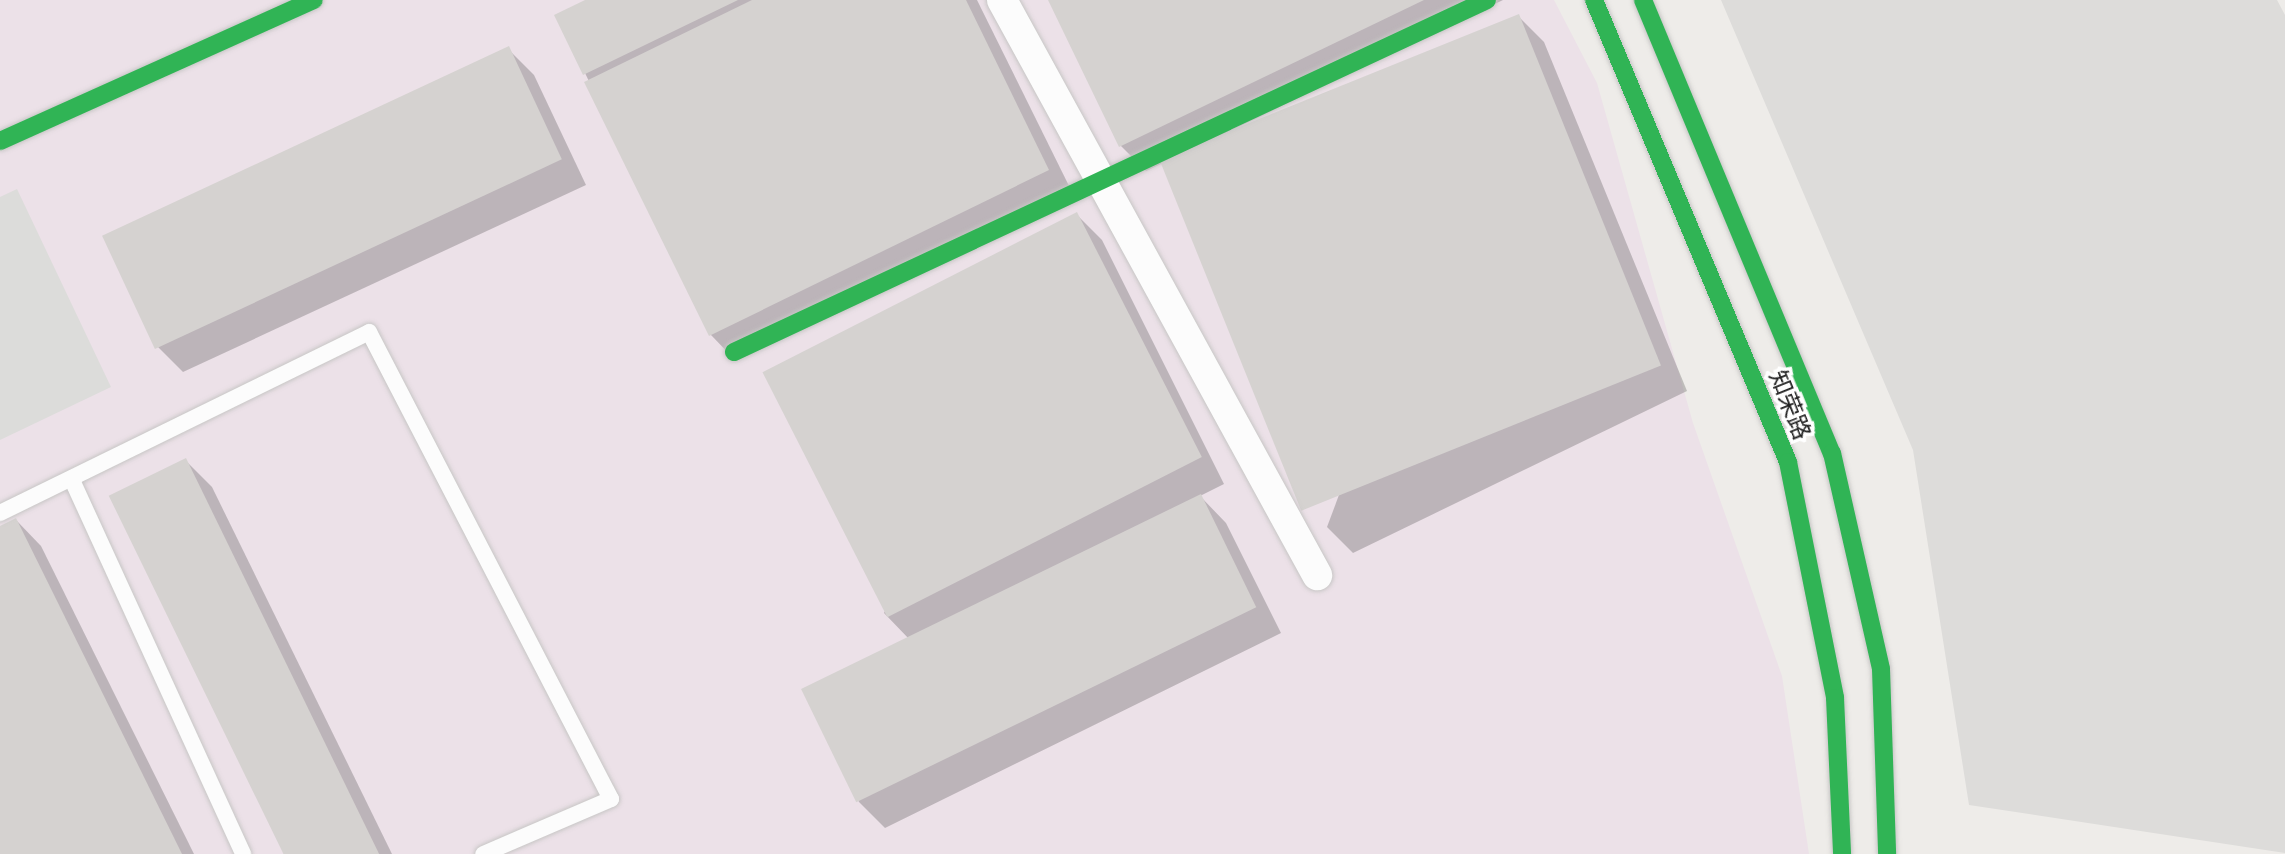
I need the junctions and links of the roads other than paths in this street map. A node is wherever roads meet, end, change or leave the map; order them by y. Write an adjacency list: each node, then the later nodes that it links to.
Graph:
1 (314, 0): 6 (street)
2 (1002, 0): 7 (street)
3 (1487, 0): 7 (street)
4 (1594, 0): 14 (street, 知荣路)
5 (1643, 0): 15 (street, 知荣路)
6 (0, 141)
7 (1104, 181): 8 (street); 11 (street)
8 (734, 352)
9 (72, 480): 10 (lane); 12 (lane); 13 (lane)
10 (0, 513)
11 (1317, 575)
12 (243, 854)
13 (483, 854)
14 (1842, 854)
15 (1887, 854)

